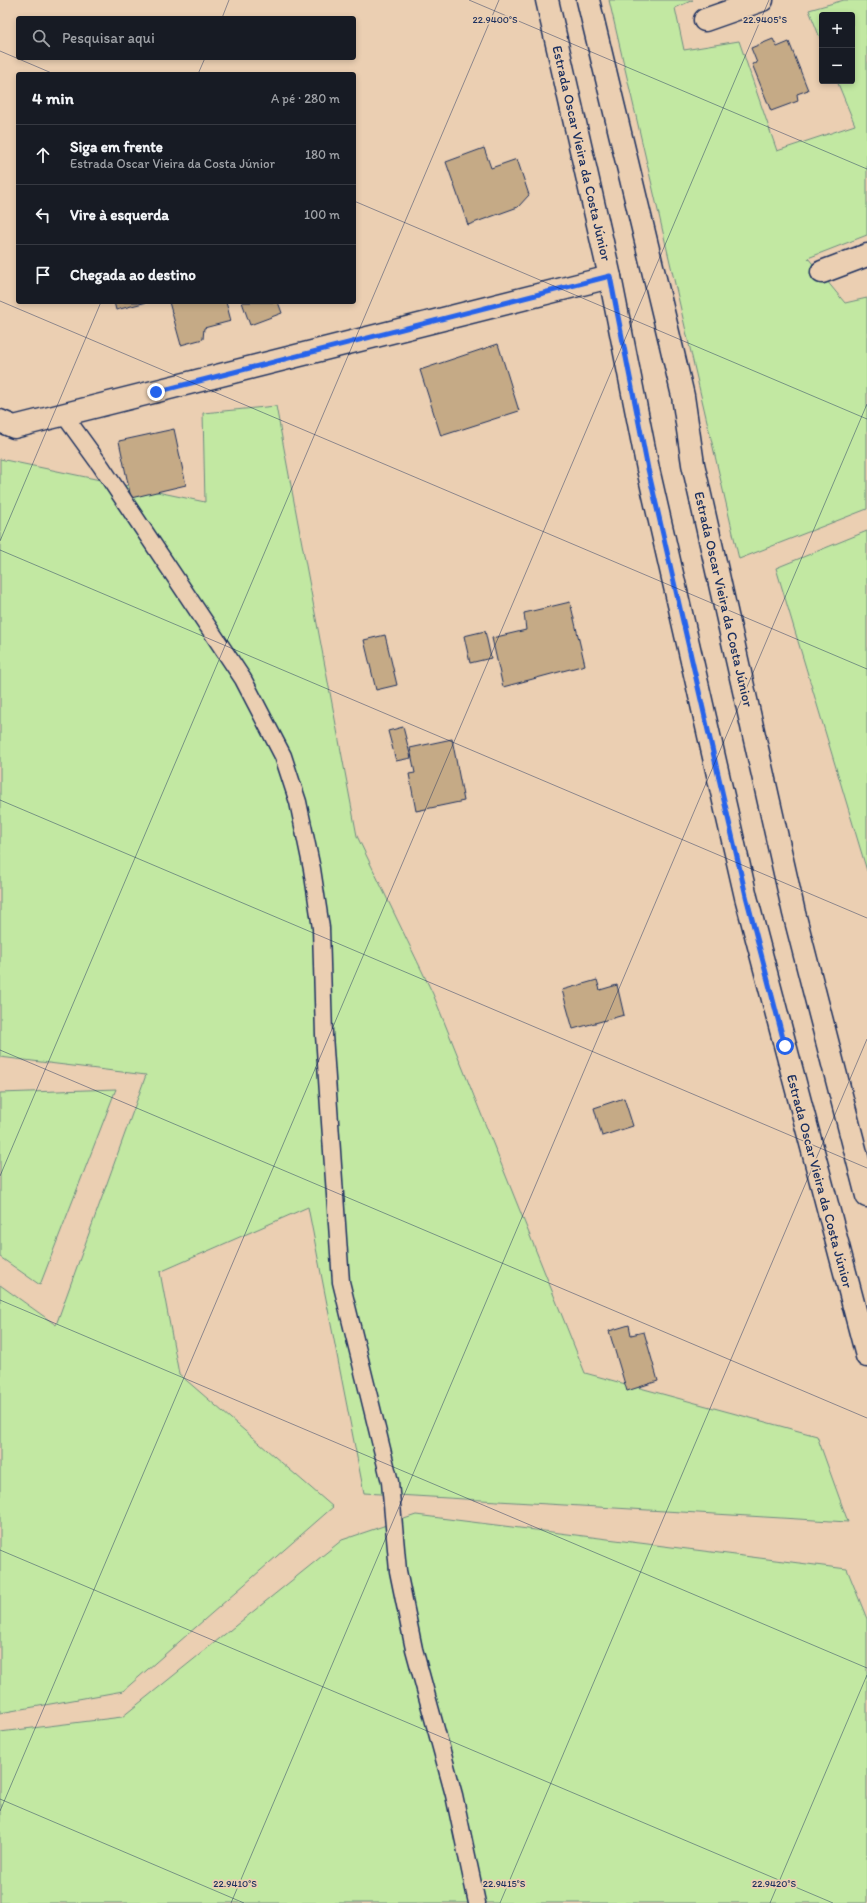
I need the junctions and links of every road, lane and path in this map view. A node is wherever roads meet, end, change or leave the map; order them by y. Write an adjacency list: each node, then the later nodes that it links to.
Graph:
1 (547, 0): 7 (main road, Estrada Oscar Vieira da Costa Júnior)
2 (588, 0): 10 (main road, Estrada Oscar Vieira da Costa Júnior)
3 (762, 0): 4 (main road)
4 (705, 20)
5 (867, 255): 6 (main road)
6 (822, 272)
7 (610, 276): 8 (main road); 11 (main road, Estrada Oscar Vieira da Costa Júnior)
8 (64, 415): 9 (main road); 12 (lane)
9 (0, 421)
10 (867, 1196)
11 (867, 1356)
12 (477, 1903)

